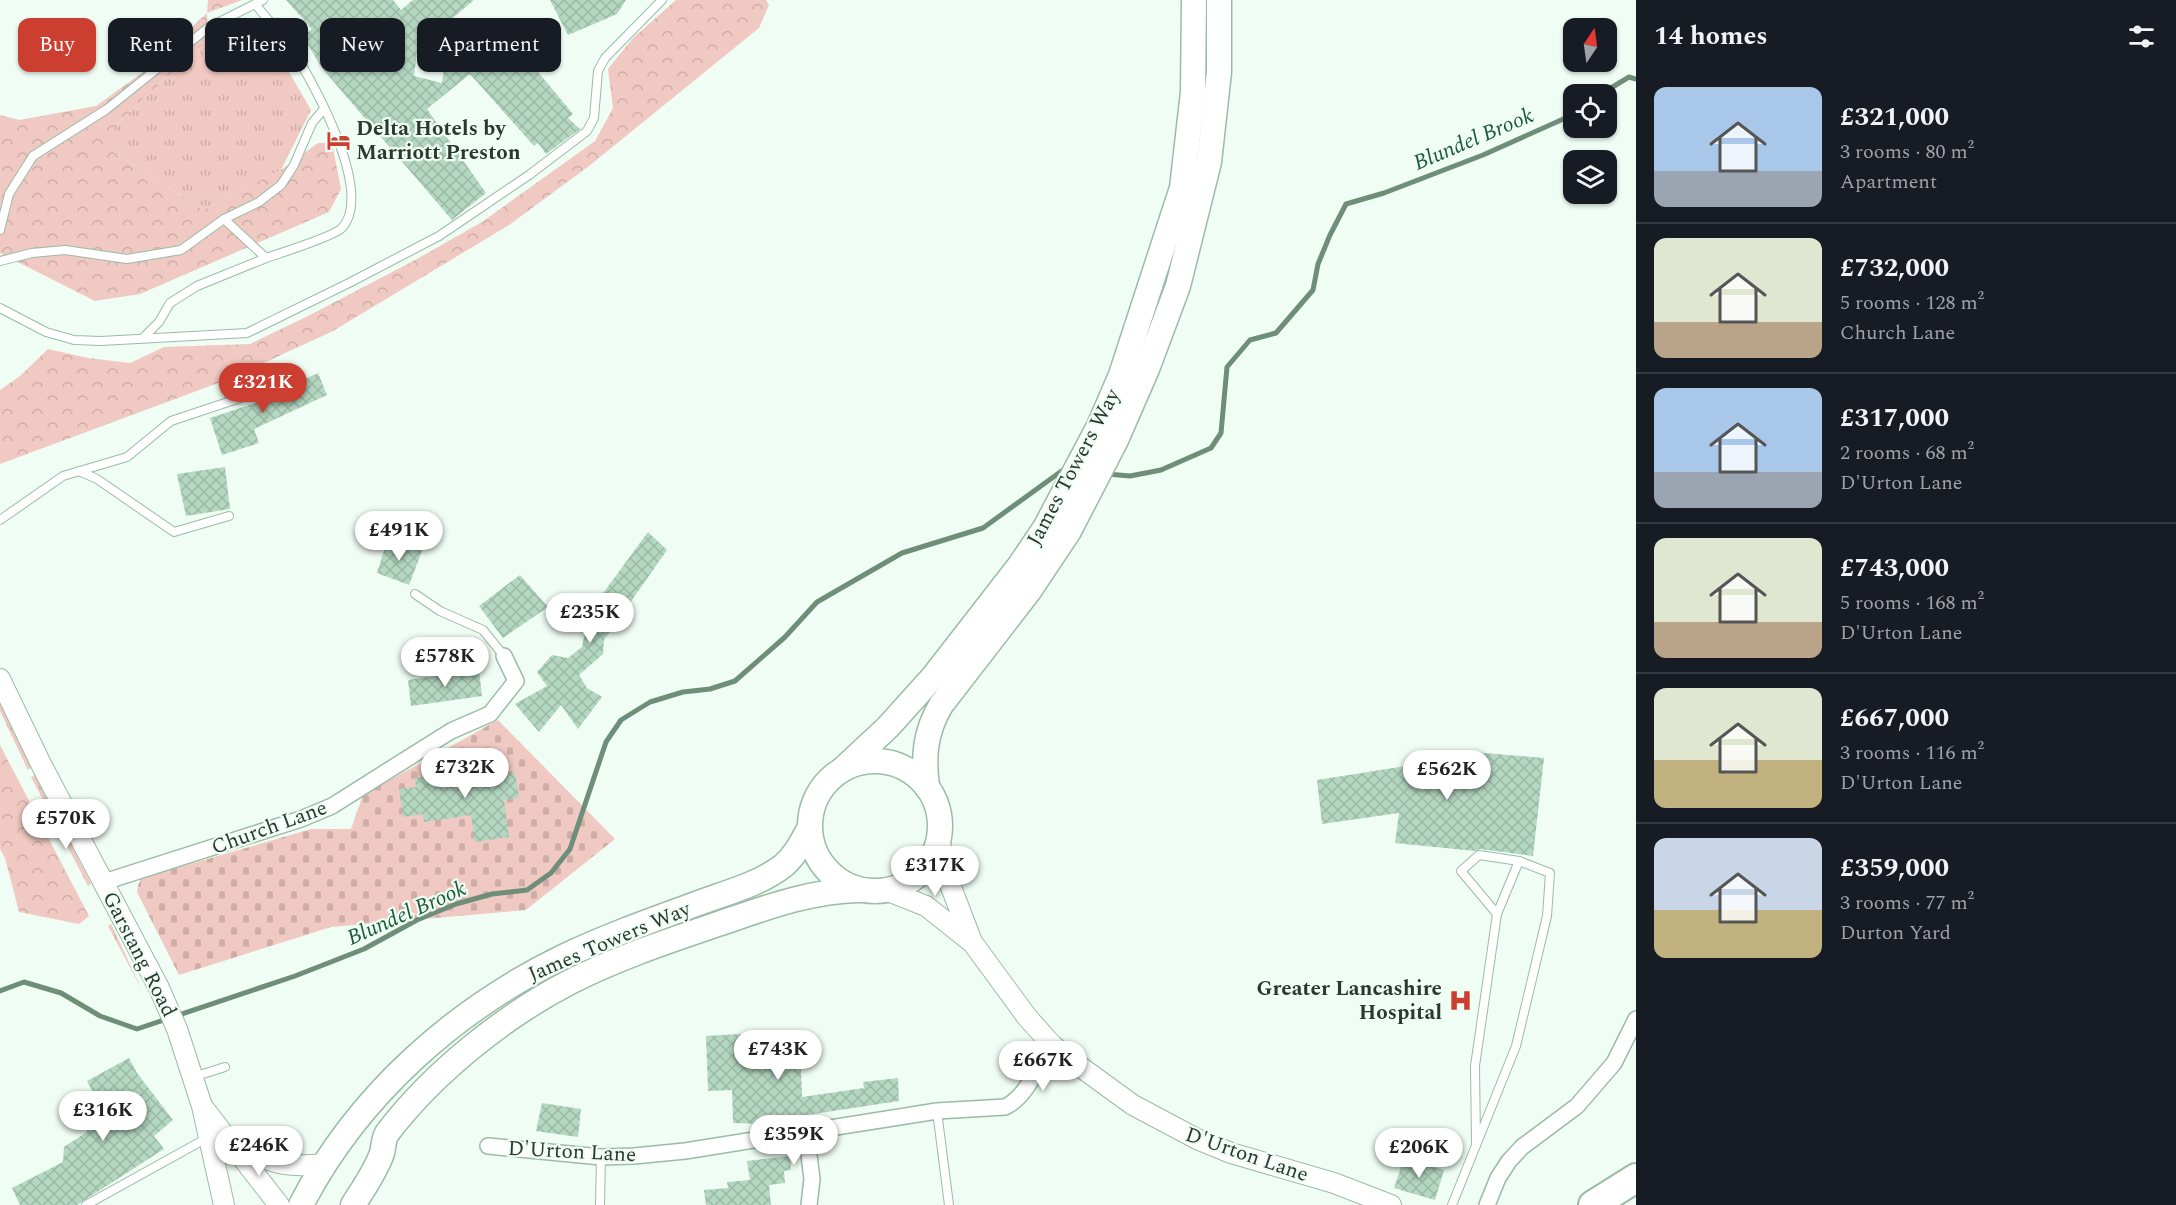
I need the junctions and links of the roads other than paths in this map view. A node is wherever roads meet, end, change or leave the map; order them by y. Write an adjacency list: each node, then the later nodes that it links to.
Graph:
1 (662, 0): 11 (lane)
2 (1194, 0): 19 (main road, James Towers Way)
3 (1219, 0): 20 (main road, James Towers Way)
4 (260, 2): 5 (lane); 7 (lane)
5 (324, 109): 6 (lane); 8 (lane)
6 (224, 219): 8 (lane); 9 (lane)
7 (0, 230)
8 (266, 258): 11 (lane)
9 (0, 261)
10 (0, 308): 11 (lane)
11 (142, 338)
12 (255, 393): 13 (lane)
13 (79, 471): 14 (lane); 15 (lane)
14 (229, 516)
15 (0, 520)
16 (415, 594): 17 (lane)
17 (504, 656): 24 (street, Church Lane)
18 (0, 679): 24 (street, Garstang Road)
19 (843, 769): 20 (main road); 21 (main road)
20 (927, 787): 22 (main road)
21 (809, 829): 25 (main road); 39 (main road, James Towers Way)
22 (939, 839): 26 (main road); 28 (street, D'Urton Lane)
23 (1519, 861): 27 (lane); 27 (lane); 37 (lane)
24 (104, 882): 32 (street, Garstang Road)
25 (859, 890): 26 (main road); 45 (main road, James Towers Way)
26 (888, 891): 28 (street, D'Urton Lane)
27 (1497, 914): 37 (lane)
28 (972, 942): 30 (street, D'Urton Lane)
29 (1636, 1019): 51 (street)
30 (1052, 1045): 33 (street, D'Urton Lane); 49 (street, D'Urton Lane)
31 (225, 1067): 32 (lane)
32 (191, 1077): 34 (street, Garstang Road)
33 (937, 1111): 35 (street, D'Urton Lane); 48 (lane)
34 (212, 1131): 39 (street); 41 (lane); 42 (street, Garstang Road); 43 (street, Garstang Road)
35 (806, 1131): 38 (street, D'Urton Lane); 47 (street)
36 (488, 1146): 38 (street, D'Urton Lane)
37 (1476, 1146): 50 (lane)
38 (602, 1157): 46 (lane)
39 (325, 1164): 44 (main road, James Towers Way)
40 (1636, 1179): 52 (highway)
41 (86, 1205)
42 (224, 1205)
43 (279, 1205)
44 (301, 1205)
45 (353, 1205)
46 (600, 1205)
47 (809, 1205)
48 (949, 1205)
49 (1391, 1205)
50 (1452, 1205)
51 (1487, 1205)
52 (1593, 1205)

